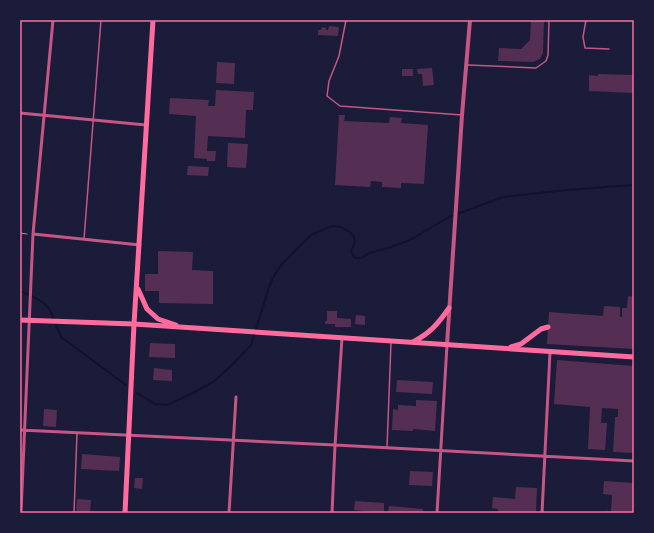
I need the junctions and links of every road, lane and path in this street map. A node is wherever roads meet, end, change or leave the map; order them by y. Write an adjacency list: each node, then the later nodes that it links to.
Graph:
1 (53, 20): 11 (street)
2 (101, 20): 13 (lane)
3 (153, 20): 14 (main road)
4 (346, 20): 12 (lane)
5 (470, 20): 9 (street)
6 (549, 20): 9 (lane)
7 (586, 20): 8 (lane)
8 (609, 49)
9 (466, 64): 12 (street)
10 (20, 113): 11 (street)
11 (44, 115): 13 (street); 16 (street)
12 (462, 115): 20 (street)
13 (94, 120): 14 (street); 17 (lane)
14 (146, 125): 18 (main road)
15 (20, 233): 16 (path)
16 (32, 234): 17 (street); 34 (street)
17 (84, 239): 18 (street)
18 (140, 245): 19 (main road)
19 (137, 286): 22 (main road); 24 (main road)
20 (449, 308): 27 (main road); 28 (street)
21 (20, 320): 22 (main road)
22 (134, 324): 24 (main road); 36 (main road)
23 (548, 327): 29 (main road)
24 (182, 328): 25 (main road)
25 (342, 338): 26 (main road); 38 (street)
26 (391, 341): 27 (main road); 39 (lane)
27 (412, 343): 28 (main road)
28 (447, 345): 29 (main road); 40 (street)
29 (506, 349): 30 (main road)
30 (550, 352): 31 (main road); 41 (street)
31 (634, 357)
32 (236, 397): 37 (street)
33 (20, 430): 34 (street)
34 (26, 430): 35 (street); 43 (street)
35 (77, 432): 36 (street); 44 (lane)
36 (129, 435): 37 (street); 45 (main road)
37 (233, 440): 38 (street); 46 (street)
38 (335, 445): 39 (street); 47 (street)
39 (387, 448): 40 (street)
40 (440, 451): 41 (street); 48 (street)
41 (545, 456): 42 (street); 49 (street)
42 (634, 461)
43 (21, 513)
44 (74, 513)
45 (125, 513)
46 (229, 513)
47 (332, 513)
48 (437, 513)
49 (542, 513)

